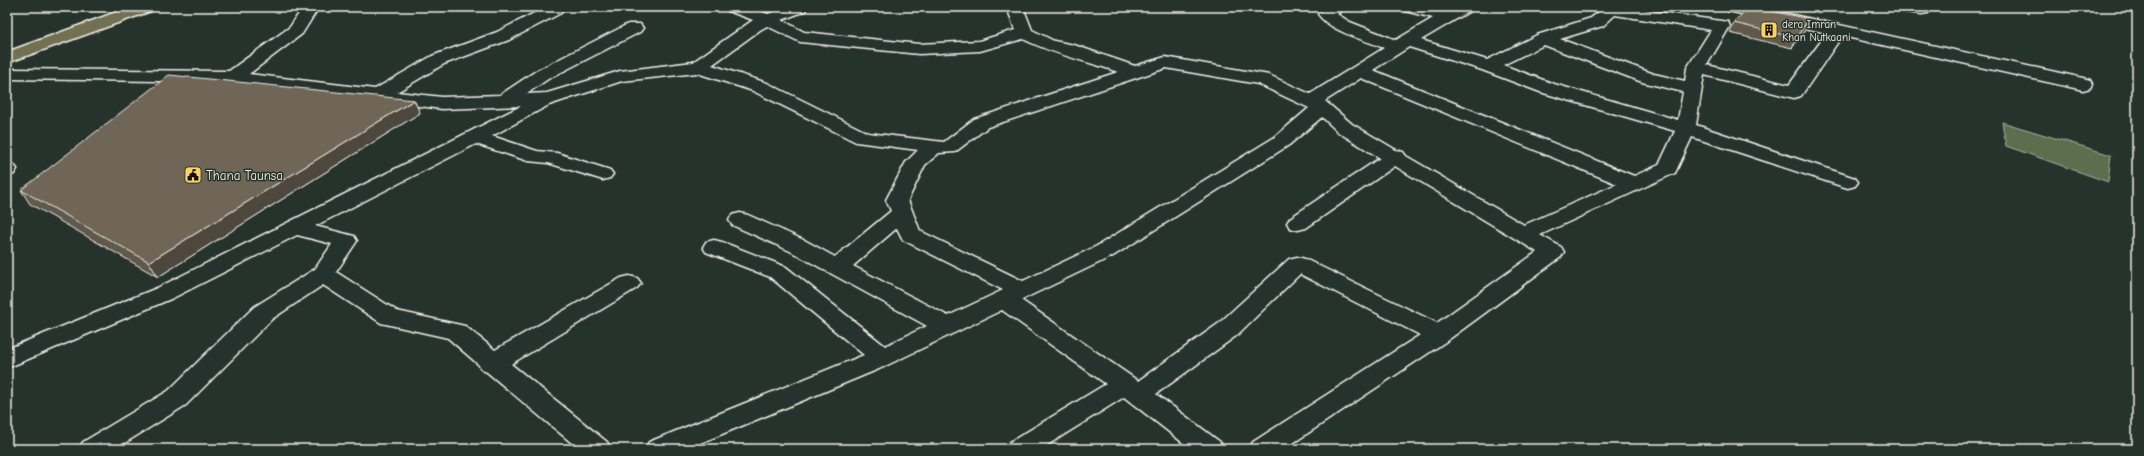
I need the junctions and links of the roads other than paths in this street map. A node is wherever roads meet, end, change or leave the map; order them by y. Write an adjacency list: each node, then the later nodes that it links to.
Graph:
1 (145, 7): 21 (main road)
2 (311, 7): 28 (street)
3 (734, 7): 14 (street)
4 (799, 7): 14 (street)
5 (1014, 7): 18 (street)
6 (1337, 7): 20 (street)
7 (1411, 7): 13 (street)
8 (1464, 7): 13 (street)
9 (1736, 7): 15 (street); 17 (street)
10 (1904, 7): 12 (street)
11 (555, 9): 31 (street)
12 (1922, 10)
13 (1447, 17): 20 (street)
14 (768, 20): 18 (street); 23 (street)
15 (1722, 26): 19 (street); 24 (street)
16 (634, 28): 33 (street)
17 (1837, 31): 24 (street); 29 (street)
18 (1025, 33): 26 (street)
19 (1544, 39): 22 (street); 30 (street)
20 (1403, 44): 22 (street); 25 (street)
21 (7, 58)
22 (1488, 66): 35 (street)
23 (698, 67): 32 (street); 37 (street)
24 (1696, 68): 30 (street)
25 (1359, 71): 34 (street); 41 (street)
26 (1136, 72): 34 (street); 37 (street)
27 (7, 74): 28 (street)
28 (233, 77): 31 (street)
29 (2083, 84)
30 (1694, 89): 35 (street)
31 (378, 95): 33 (street)
32 (549, 99): 33 (street); 36 (street)
33 (504, 101)
34 (1317, 105): 38 (street); 51 (street)
35 (1686, 128): 40 (street); 41 (street)
36 (473, 136): 39 (street); 45 (street)
37 (934, 147): 42 (street)
38 (1396, 156): 44 (street); 46 (street)
39 (603, 174)
40 (1848, 182)
41 (1635, 184): 46 (street)
42 (902, 213): 48 (street); 51 (street)
43 (740, 220): 48 (street)
44 (1298, 223)
45 (293, 227): 49 (street); 55 (street)
46 (1523, 234): 53 (street)
47 (714, 247): 54 (street)
48 (837, 267): 52 (street)
49 (322, 274): 56 (street); 58 (street)
50 (629, 283): 56 (street)
51 (1013, 295): 52 (street); 57 (street)
52 (947, 326): 54 (street)
53 (1439, 334): 57 (street); 63 (street)
54 (882, 357): 60 (street)
55 (7, 359)
56 (492, 364): 59 (street)
57 (1132, 389): 61 (street); 62 (street)
58 (93, 449)
59 (596, 449)
60 (658, 449)
61 (1020, 449)
62 (1210, 449)
63 (1263, 449)

